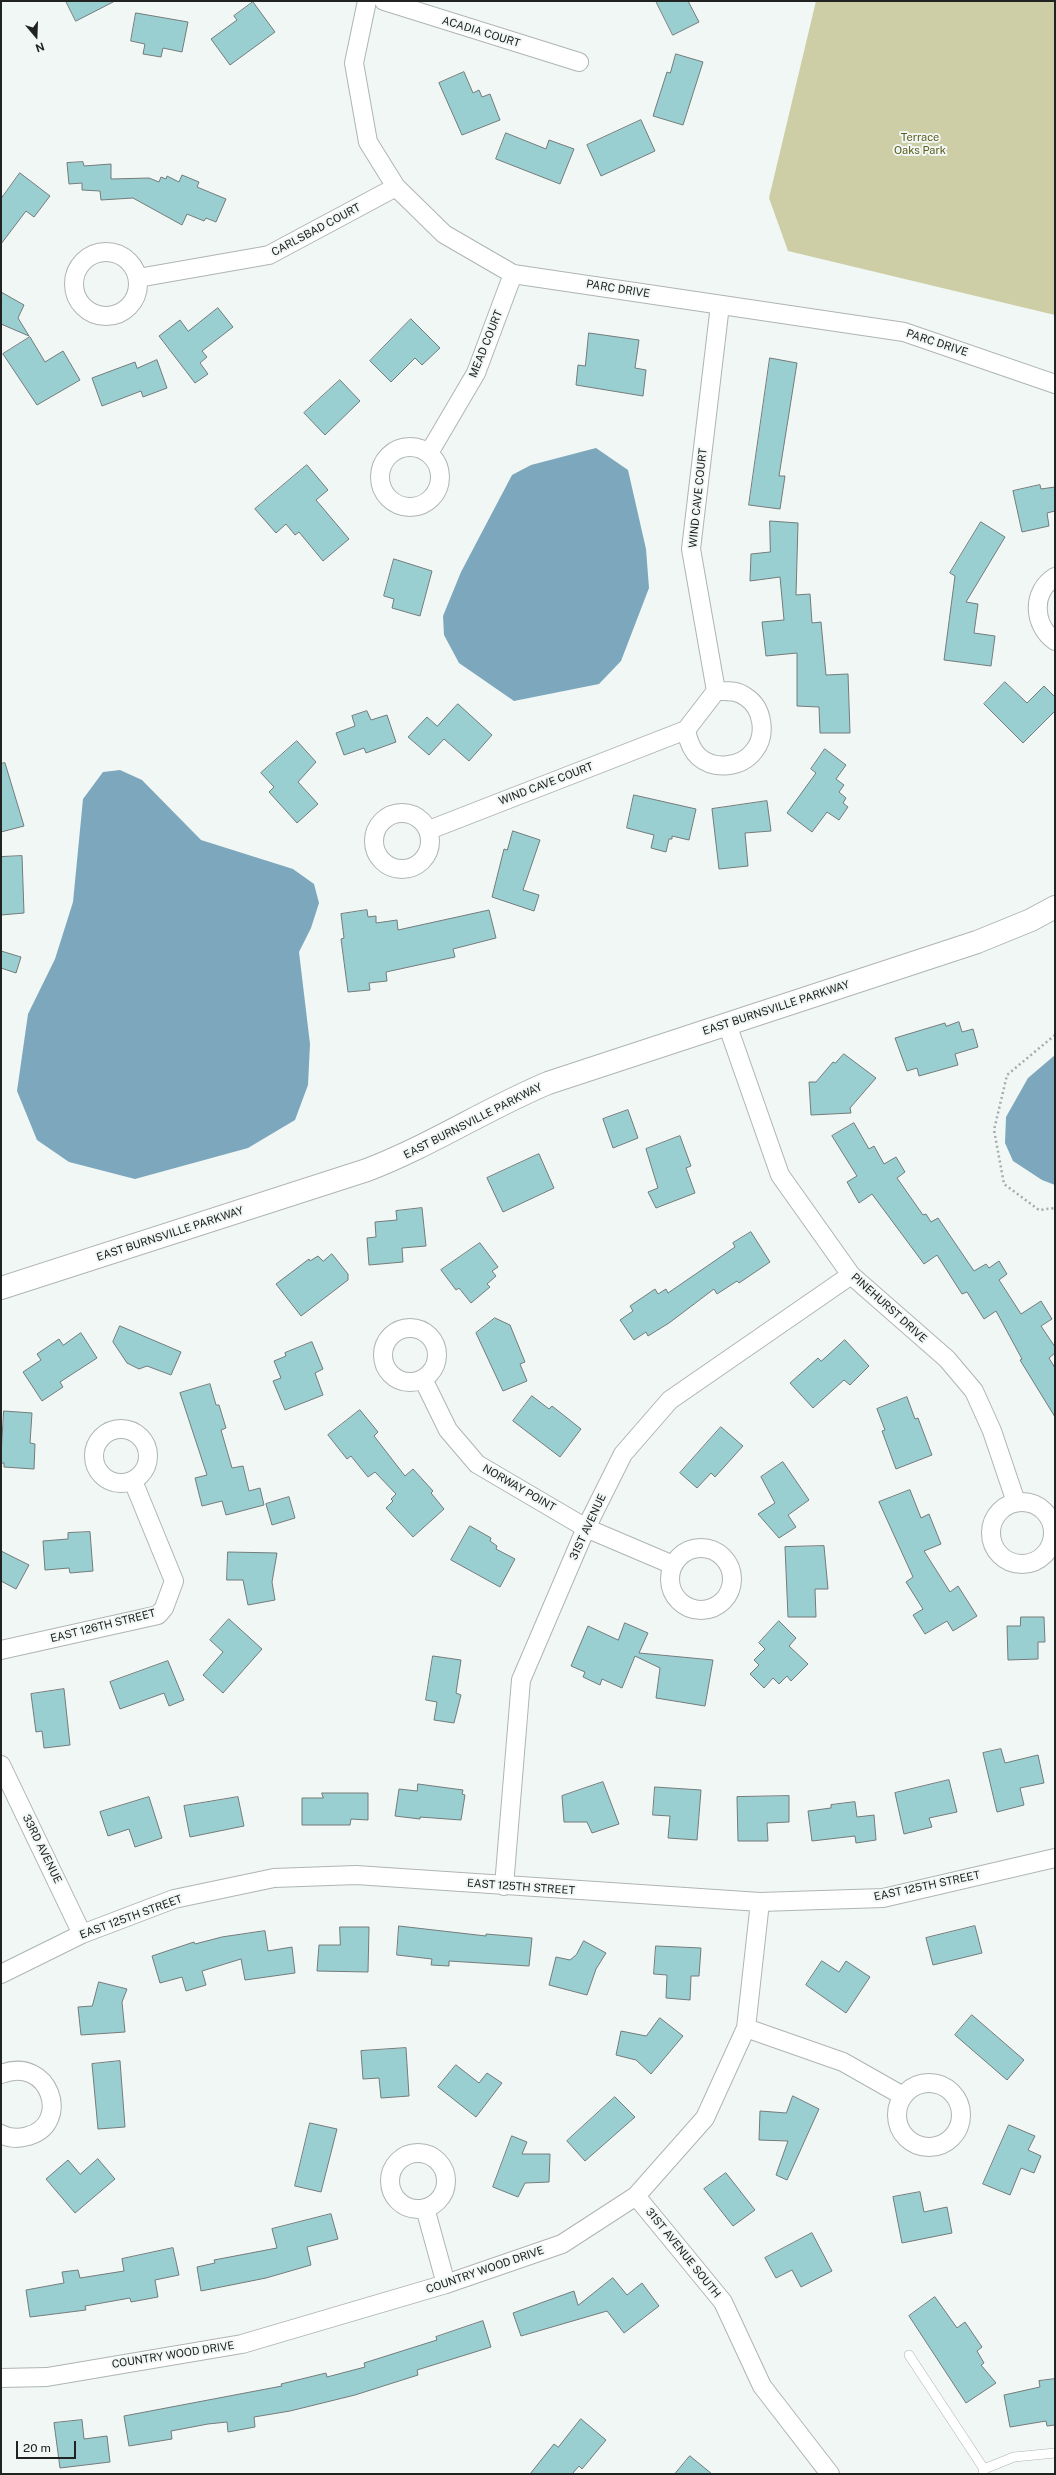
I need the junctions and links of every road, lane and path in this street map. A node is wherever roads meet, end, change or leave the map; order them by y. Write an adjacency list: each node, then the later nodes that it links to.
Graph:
1 (367, 1): 4 (street, PARC DRIVE)
2 (384, 1): 3 (street, ACADIA COURT)
3 (579, 62)
4 (396, 187): 5 (street, PARC DRIVE); 6 (street, CARLSBAD COURT)
5 (513, 274): 7 (street, PARC DRIVE); 9 (street, MEAD COURT)
6 (138, 278)
7 (720, 305): 8 (street, PARC DRIVE); 12 (street, WIND CAVE COURT)
8 (1055, 384)
9 (429, 453)
10 (1055, 577): 11 (street)
11 (1055, 641)
12 (716, 691): 13 (street); 13 (street)
13 (686, 730): 14 (street, WIND CAVE COURT)
14 (429, 830)
15 (1055, 907): 16 (street, EAST BURNSVILLE PARKWAY)
16 (727, 1024): 19 (street, PINEHURST DRIVE); 20 (street, EAST BURNSVILLE PARKWAY)
17 (1055, 1034): 18 (path)
18 (1055, 1208)
19 (851, 1275): 23 (street, PINEHURST DRIVE); 24 (street, 31ST AVENUE)
20 (1, 1288)
21 (423, 1379): 24 (street, NORWAY POINT)
22 (133, 1481): 26 (street, EAST 126TH STREET)
23 (1016, 1502)
24 (586, 1528): 25 (street, NORWAY POINT); 29 (street, 31ST AVENUE)
25 (673, 1565)
26 (1, 1650)
27 (1, 1765): 31 (street, 33RD AVENUE)
28 (1055, 1858): 30 (street, EAST 125TH STREET)
29 (504, 1886): 30 (street, EAST 125TH STREET); 31 (street, EAST 125TH STREET)
30 (760, 1902): 33 (street, COUNTRY WOOD DRIVE)
31 (82, 1934): 32 (street, EAST 125TH STREET)
32 (1, 1974)
33 (746, 2028): 35 (street); 37 (street, COUNTRY WOOD DRIVE)
34 (1, 2073): 36 (street)
35 (903, 2096)
36 (1, 2134)
37 (636, 2196): 39 (street, COUNTRY WOOD DRIVE); 44 (street, 31ST AVENUE SOUTH)
38 (425, 2208): 39 (street)
39 (446, 2284): 41 (street, COUNTRY WOOD DRIVE)
40 (909, 2355): 43 (lane)
41 (1, 2378)
42 (1055, 2453): 43 (lane)
43 (984, 2471)
44 (830, 2474)

